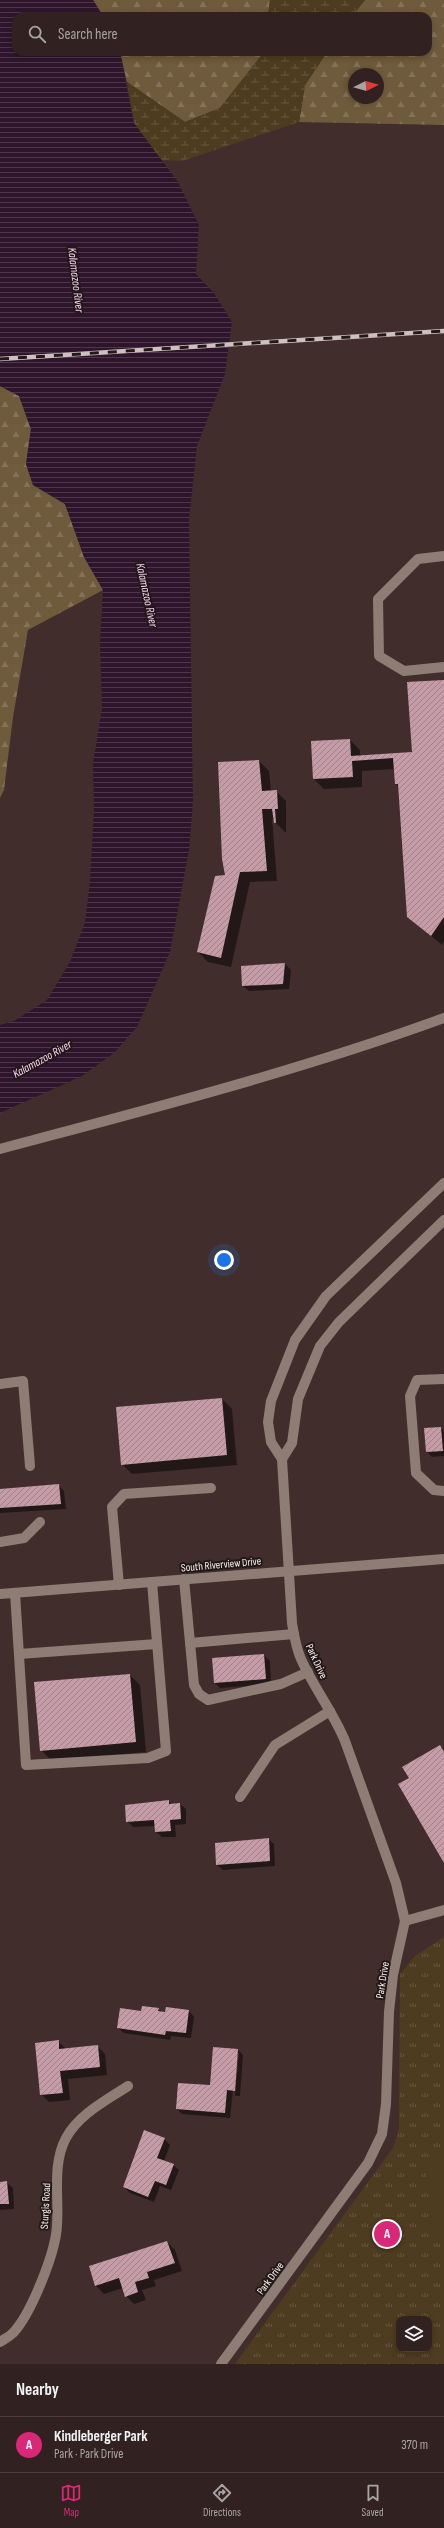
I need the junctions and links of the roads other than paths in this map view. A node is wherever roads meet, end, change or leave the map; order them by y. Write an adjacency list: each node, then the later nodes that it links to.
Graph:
1 (444, 556): 2 (street)
2 (444, 667)
3 (444, 1018): 4 (street)
4 (0, 1149)
5 (444, 1183): 9 (street)
6 (444, 1220): 9 (street)
7 (444, 1379): 12 (street)
8 (0, 1384): 10 (street)
9 (282, 1460): 16 (street, Park Drive)
10 (30, 1466)
11 (211, 1488): 19 (street)
12 (444, 1490)
13 (40, 1522): 14 (street)
14 (0, 1542)
15 (444, 1559): 16 (street, South Riverview Drive)
16 (290, 1571): 17 (street, South Riverview Drive); 22 (street, Park Drive)
17 (184, 1579): 18 (street, South Riverview Drive); 23 (street)
18 (152, 1582): 19 (street, South Riverview Drive); 24 (street)
19 (119, 1585): 20 (street, South Riverview Drive)
20 (15, 1593): 21 (street, South Riverview Drive); 25 (street)
21 (0, 1594)
22 (294, 1634): 23 (street); 26 (street, Park Drive)
23 (190, 1643): 26 (street)
24 (157, 1644): 25 (street); 25 (street)
25 (19, 1658)
26 (308, 1672): 27 (street, Park Drive)
27 (330, 1711): 28 (street); 30 (street, Park Drive)
28 (240, 1797)
29 (444, 1910): 30 (street)
30 (405, 1921): 33 (street, Park Drive)
31 (128, 2086): 32 (street, Sturgis Road)
32 (0, 2342)
33 (221, 2364)

